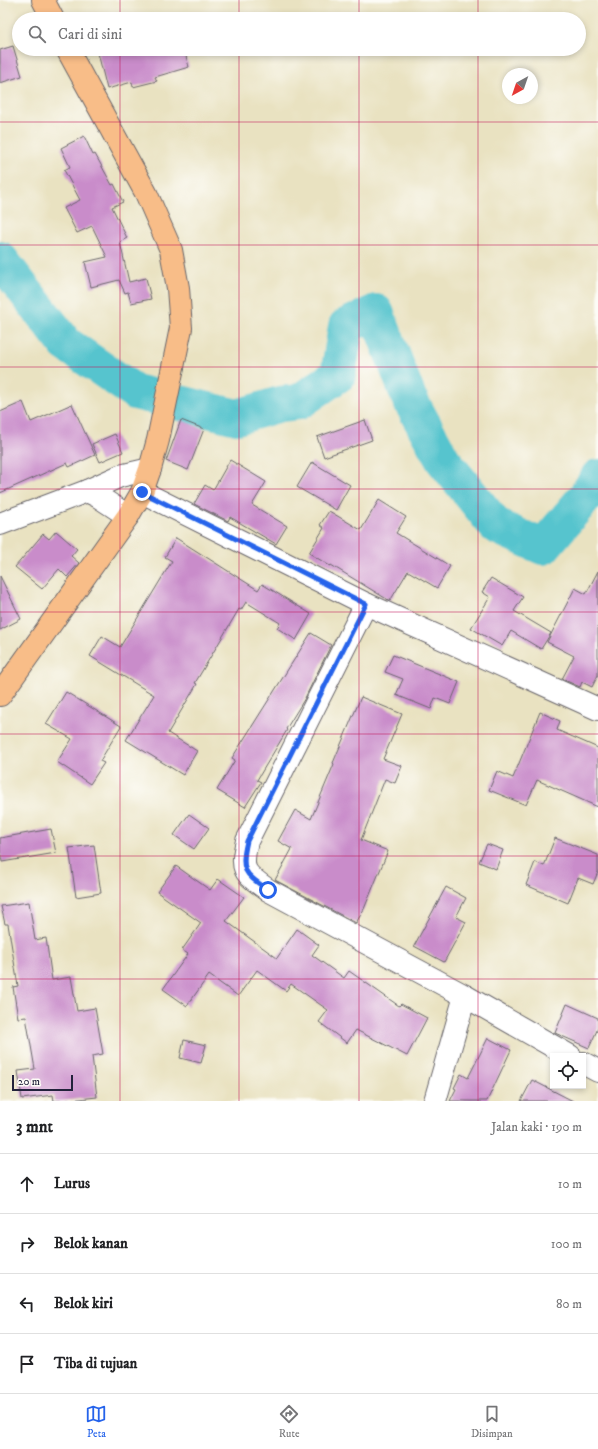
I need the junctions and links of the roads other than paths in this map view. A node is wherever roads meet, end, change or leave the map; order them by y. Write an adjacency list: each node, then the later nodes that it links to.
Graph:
1 (43, 0): 2 (highway)
2 (49, 12)
3 (71, 56): 4 (highway)
4 (150, 469): 5 (street); 6 (highway)
5 (87, 491): 7 (street); 8 (street)
6 (142, 492): 7 (highway); 9 (street)
7 (128, 516): 10 (highway)
8 (0, 524)
9 (366, 604): 11 (street); 12 (street)
10 (0, 695)
11 (598, 709)
12 (465, 996): 13 (street); 16 (street)
13 (565, 1053)
14 (586, 1065): 15 (street)
15 (598, 1071)
16 (435, 1101)

